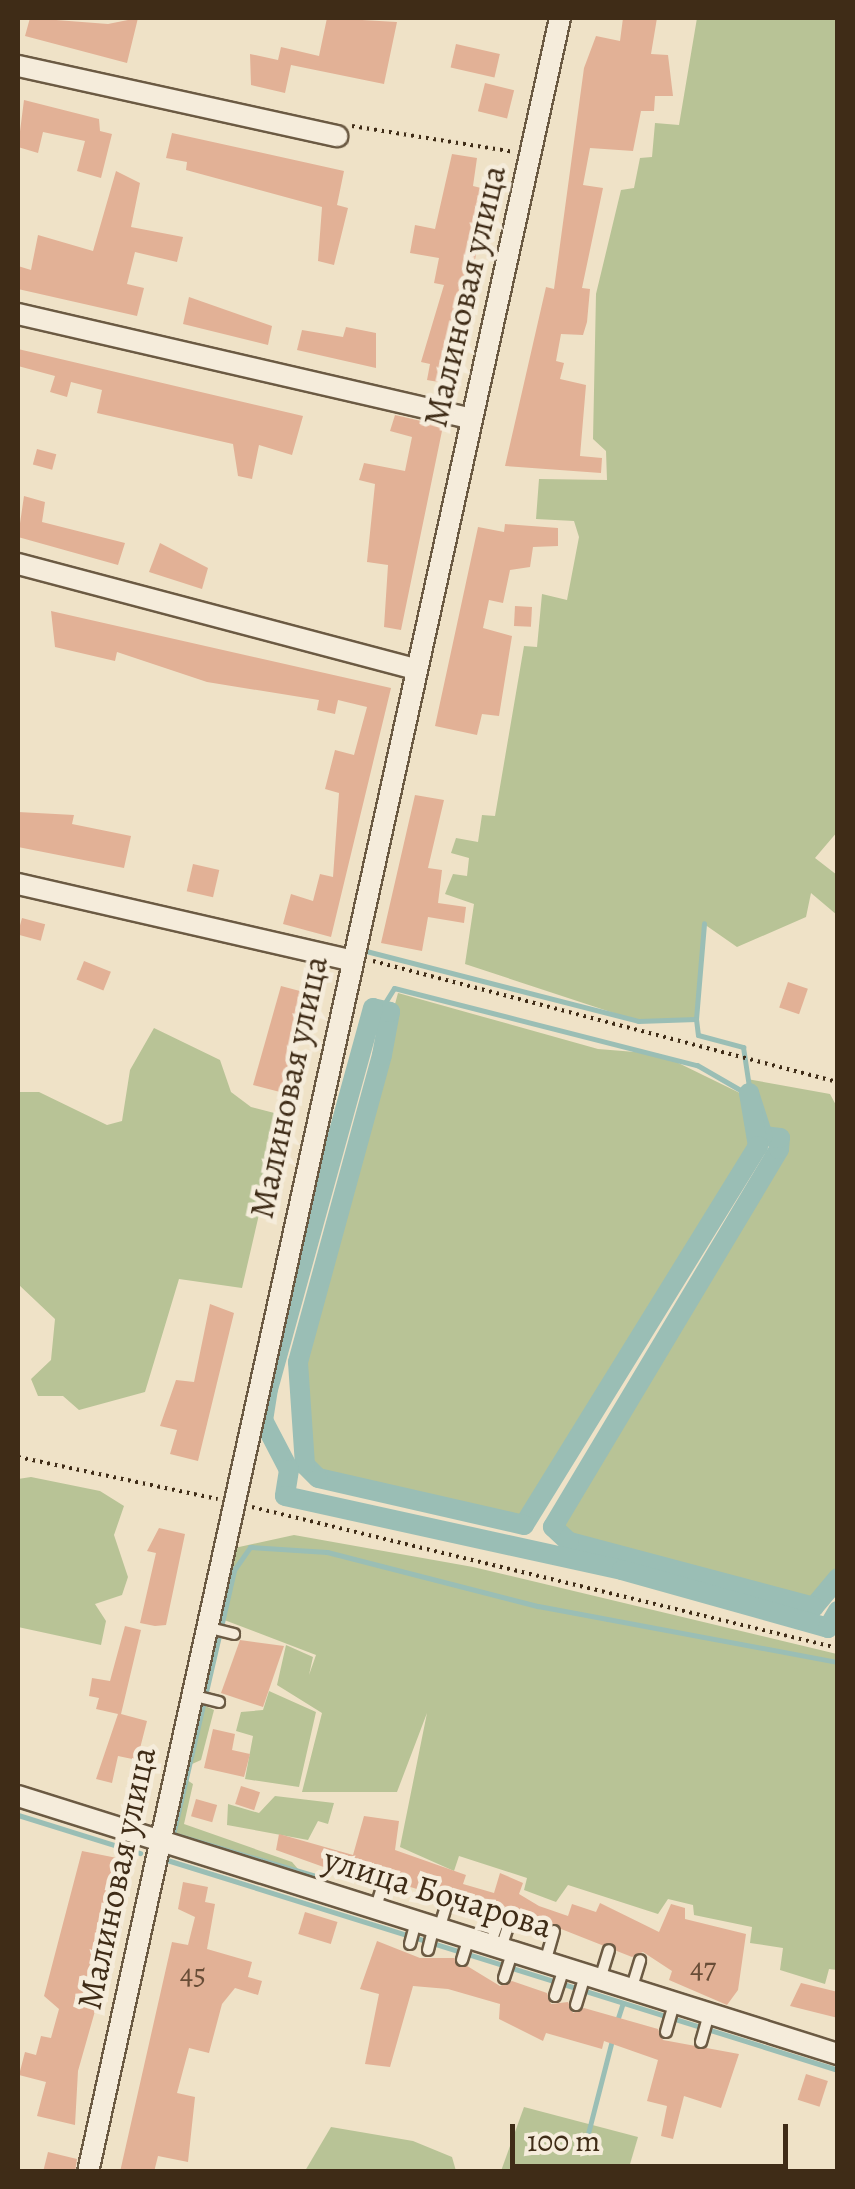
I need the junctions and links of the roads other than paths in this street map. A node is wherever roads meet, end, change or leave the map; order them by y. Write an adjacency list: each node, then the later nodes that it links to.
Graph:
1 (560, 18): 5 (street, Малиновая улица)
2 (18, 66): 3 (street)
3 (337, 136)
4 (18, 314): 5 (street)
5 (470, 418): 7 (street, Малиновая улица)
6 (18, 564): 7 (street)
7 (416, 669): 9 (street, Малиновая улица)
8 (18, 884): 9 (street)
9 (349, 960): 10 (street, Малиновая улица)
10 (203, 1626): 11 (lane); 12 (street, Малиновая улица)
11 (234, 1634)
12 (188, 1694): 13 (lane); 14 (street, Малиновая улица)
13 (219, 1702)
14 (172, 1771): 15 (lane); 17 (street, Малиновая улица)
15 (195, 1777)
16 (18, 1796): 17 (street, улица Бочарова)
17 (156, 1840): 20 (street, улица Бочарова); 40 (street, Малиновая улица)
18 (448, 1900): 20 (lane)
19 (506, 1916): 24 (lane)
20 (431, 1923): 22 (street, улица Бочарова); 23 (lane); 25 (lane)
21 (554, 1931): 29 (lane)
22 (469, 1935): 24 (street, улица Бочарова); 27 (lane)
23 (410, 1944)
24 (502, 1945): 29 (street, улица Бочарова); 31 (lane)
25 (428, 1950)
26 (609, 1950): 30 (lane)
27 (462, 1960)
28 (640, 1960): 32 (lane)
29 (555, 1961): 30 (street, улица Бочарова); 33 (lane)
30 (594, 1974): 32 (street, улица Бочарова); 35 (lane)
31 (504, 1978)
32 (632, 1987): 34 (street, улица Бочарова)
33 (555, 1996)
34 (675, 2001): 36 (street, улица Бочарова); 37 (lane)
35 (576, 2005)
36 (710, 2012): 38 (lane); 39 (street, улица Бочарова)
37 (666, 2032)
38 (701, 2042)
39 (838, 2054)
40 (88, 2172)

